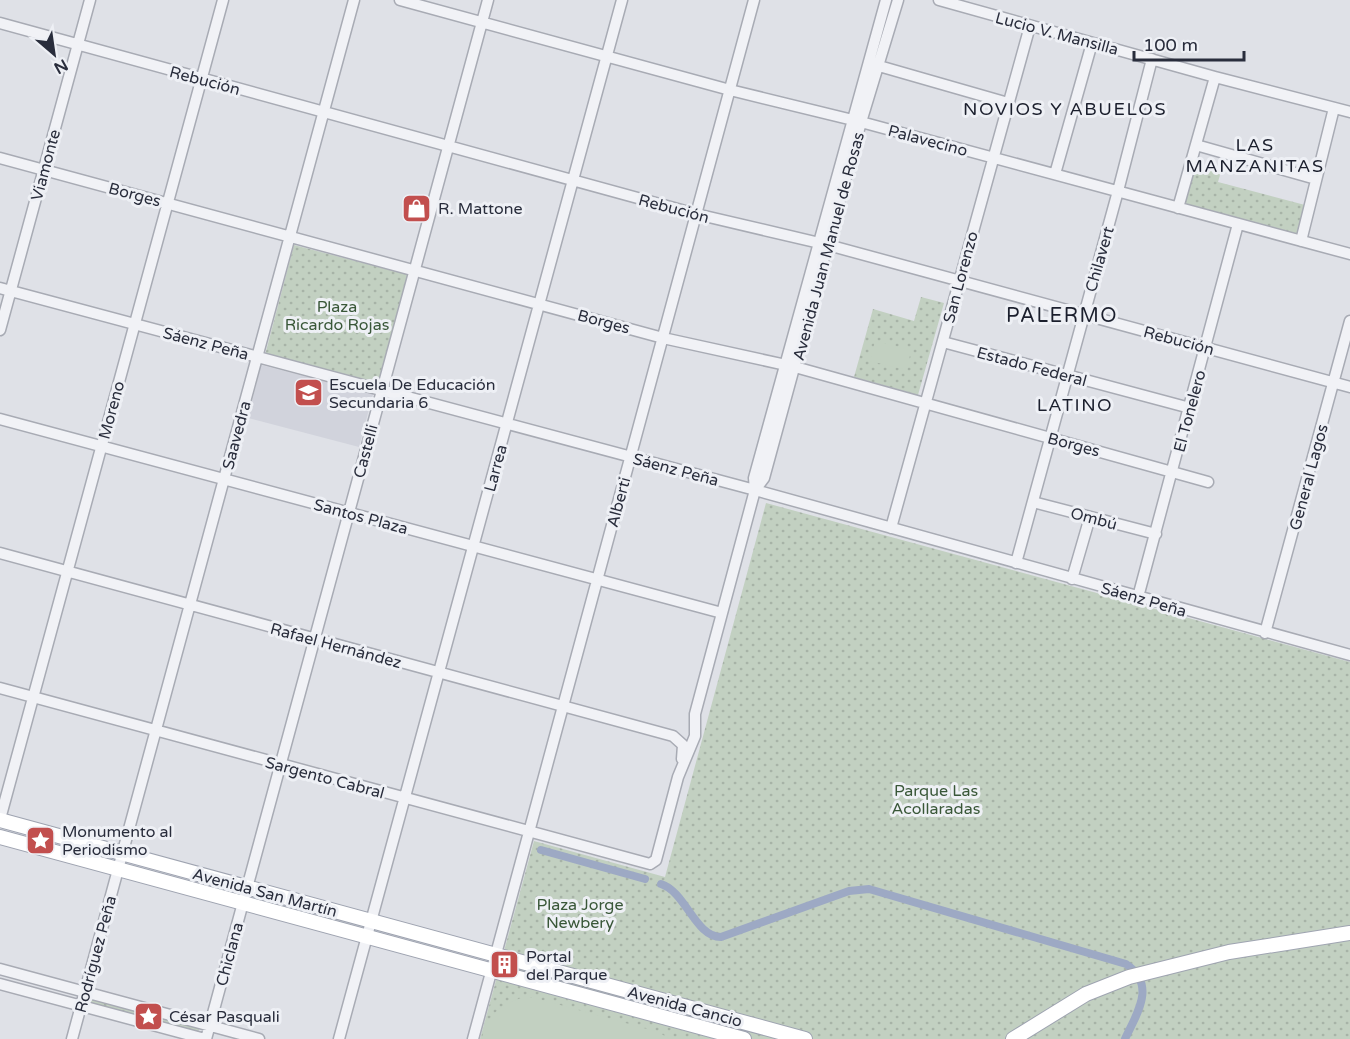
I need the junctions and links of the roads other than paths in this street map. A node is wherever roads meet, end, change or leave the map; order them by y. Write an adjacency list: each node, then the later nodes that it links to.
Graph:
1 (90, 0): 15 (street, Viamonte)
2 (223, 0): 20 (street, Moreno)
3 (354, 0): 24 (street, Saavedra)
4 (400, 0): 11 (street, Palavecino)
5 (488, 0): 11 (street, Castelli)
6 (622, 0): 16 (street, Larrea)
7 (754, 0): 21 (street, Alberti)
8 (886, 0): 18 (street, Avenida Juan Manuel de Rosas)
9 (898, 0): 18 (street, Avenida Juan Manuel de Rosas)
10 (939, 0): 13 (street, Lucio V. Mansilla)
11 (482, 22): 16 (street, Palavecino); 28 (street, Castelli)
12 (0, 23): 15 (street, Rebución)
13 (1030, 26): 14 (street, Lucio V. Mansilla); 22 (street, San Lorenzo)
14 (1092, 43): 17 (street, Lucio V. Mansilla); 32 (street)
15 (78, 45): 20 (street, Rebución); 31 (street, Viamonte)
16 (607, 57): 21 (street, Palavecino); 34 (street, Larrea)
17 (1152, 59): 19 (street, Lucio V. Mansilla); 35 (street, Chilavert)
18 (873, 64): 22 (street); 26 (street, Avenida Juan Manuel de Rosas)
19 (1215, 77): 23 (street, Lucio V. Mansilla); 27 (street)
20 (201, 78): 24 (street, Rebución); 36 (street, Moreno)
21 (730, 90): 26 (street, Palavecino); 38 (street, Alberti)
22 (1008, 103): 30 (street, San Lorenzo)
23 (1334, 108): 25 (street, Lucio V. Mansilla); 33 (street)
24 (324, 112): 28 (street, Rebución); 40 (street, Saavedra)
25 (1350, 112)
26 (857, 121): 30 (street, Palavecino); 42 (street, Avenida Juan Manuel de Rosas)
27 (1196, 145): 33 (street); 37 (street)
28 (448, 146): 34 (street, Rebución); 44 (street, Castelli)
29 (0, 158): 31 (street, Borges)
30 (993, 158): 32 (street, Palavecino); 45 (street, San Lorenzo)
31 (44, 170): 36 (street, Borges); 46 (street, Viamonte)
32 (1055, 174): 35 (street, Palavecino)
33 (1316, 179): 41 (street)
34 (573, 180): 38 (street, Rebución); 47 (street, Larrea)
35 (1118, 191): 37 (street, Palavecino); 48 (street, Chilavert)
36 (167, 203): 40 (street, Borges); 50 (street, Moreno)
37 (1178, 208): 39 (street, Palavecino)
38 (696, 214): 42 (street, Rebución); 52 (street, Alberti)
39 (1238, 224): 41 (street, Palavecino); 54 (street, El Tonelero)
40 (290, 237): 44 (street, Borges); 55 (street, Saavedra)
41 (1301, 241): 43 (street, Palavecino)
42 (823, 244): 45 (street, Rebución); 56 (street, Avenida Juan Manuel de Rosas)
43 (1350, 254)
44 (414, 270): 47 (street, Borges); 60 (street, Castelli)
45 (959, 281): 48 (street, Rebución); 53 (street, San Lorenzo)
46 (5, 290): 50 (street, Sáenz Peña); 51 (street, Viamonte)
47 (539, 304): 52 (street, Borges); 64 (street, Larrea)
48 (1083, 315): 54 (street, Rebución); 57 (street, Chilavert)
49 (1350, 321): 58 (street, General Lagos)
50 (135, 324): 55 (street, Sáenz Peña); 66 (street, Moreno)
51 (0, 330)
52 (663, 338): 56 (street, Borges); 67 (street, Alberti)
53 (943, 342): 57 (street, Estado Federal); 61 (street, San Lorenzo)
54 (1206, 348): 58 (street, Rebución); 62 (street, El Tonelero)
55 (257, 357): 60 (street, Sáenz Peña); 69 (street, Saavedra)
56 (790, 367): 61 (street, Borges); 71 (street, Avenida Juan Manuel de Rosas)
57 (1067, 376): 62 (street, Estado Federal); 65 (street, Chilavert)
58 (1333, 382): 59 (street, Rebución); 86 (street, General Lagos)
59 (1350, 387)
60 (382, 390): 64 (street, Sáenz Peña); 73 (street, Castelli)
61 (926, 404): 65 (street, Borges); 75 (street, San Lorenzo)
62 (1190, 408): 68 (street, El Tonelero)
63 (0, 420): 66 (street, Santos Plaza)
64 (507, 424): 67 (street, Sáenz Peña); 77 (street, Larrea)
65 (1050, 438): 68 (street, Borges); 72 (street, Chilavert)
66 (101, 447): 69 (street, Santos Plaza); 80 (street, Moreno)
67 (631, 457): 71 (street, Sáenz Peña); 81 (street, Alberti)
68 (1173, 472): 70 (street, Borges); 76 (street, El Tonelero)
69 (224, 479): 73 (street, Santos Plaza); 84 (street, Saavedra)
70 (1208, 482)
71 (755, 490): 75 (street, Sáenz Peña); 85 (street, Avenida Juan Manuel de Rosas)
72 (1033, 502): 74 (street, Ombú); 79 (street, Chilavert)
73 (349, 513): 77 (street, Santos Plaza); 87 (street, Castelli)
74 (1090, 517): 76 (street, Ombú); 82 (street)
75 (891, 528): 79 (street, Sáenz Peña)
76 (1156, 534): 83 (street, El Tonelero)
77 (474, 546): 81 (street, Santos Plaza); 89 (street, Larrea)
78 (0, 553): 80 (street, Rafael Hernández)
79 (1016, 563): 82 (street, Sáenz Peña)
80 (67, 572): 84 (street, Rafael Hernández); 91 (street, Moreno)
81 (597, 579): 85 (street, Santos Plaza); 92 (street, Alberti)
82 (1072, 579): 83 (street, Sáenz Peña)
83 (1138, 597): 86 (street, Sáenz Peña)
84 (190, 605): 87 (street, Rafael Hernández); 94 (street, Saavedra)
85 (722, 613): 93 (street, Avenida Juan Manuel de Rosas)
86 (1265, 633): 88 (street, Sáenz Peña)
87 (314, 639): 89 (street, Rafael Hernández); 96 (street, Castelli)
88 (1350, 655)
89 (439, 673): 92 (street, Rafael Hernández); 98 (street, Larrea)
90 (0, 688): 91 (street, Sargento Cabral)
91 (33, 697): 94 (street, Sargento Cabral); 99 (street, Moreno)
92 (563, 707): 95 (street, Rafael Hernández); 100 (street, Alberti)
93 (695, 714): 95 (street); 97 (street, Avenida Juan Manuel de Rosas)
94 (156, 730): 96 (street, Sargento Cabral); 102 (street, Saavedra)
95 (673, 736): 97 (street)
96 (280, 764): 98 (street, Sargento Cabral); 105 (street, Castelli)
97 (678, 777): 103 (street, Avenida Juan Manuel de Rosas)
98 (405, 798): 100 (street, Sargento Cabral); 107 (street, Larrea)
99 (0, 820): 102 (main road, Avenida San Martín)
100 (529, 832): 103 (street, Sargento Cabral); 110 (street, Alberti)
101 (0, 837): 104 (main road, Avenida San Martín)
102 (122, 854): 104 (street, Saavedra); 105 (main road, Avenida San Martín)
103 (650, 864)
104 (118, 870): 106 (main road, Avenida San Martín); 114 (street, Rodríguez Peña)
105 (247, 887): 106 (street, Castelli); 107 (main road, Avenida San Martín)
106 (243, 903): 109 (main road, Avenida San Martín); 116 (street, Chiclana)
107 (372, 921): 109 (street, Larrea); 110 (main road, Avenida San Martín)
108 (1350, 933): 125 (main road)
109 (367, 937): 112 (main road, Avenida San Martín); 121 (street, Larrea)
110 (496, 954): 112 (street, Alberti); 117 (main road, Avenida Cancio)
111 (0, 969): 114 (street)
112 (491, 970): 122 (street, Alberti); 123 (main road, Avenida Cancio)
113 (0, 984): 115 (street)
114 (85, 992): 115 (street, Rodríguez Peña); 116 (street)
115 (81, 1005): 118 (street, Rodríguez Peña); 119 (street)
116 (209, 1025): 119 (street, Chiclana); 120 (street)
117 (760, 1033): 124 (main road, Avenida Cancio)
118 (72, 1039)
119 (205, 1039)
120 (259, 1039)
121 (339, 1039)
122 (473, 1039)
123 (744, 1039)
124 (805, 1039)
125 (1014, 1039)

